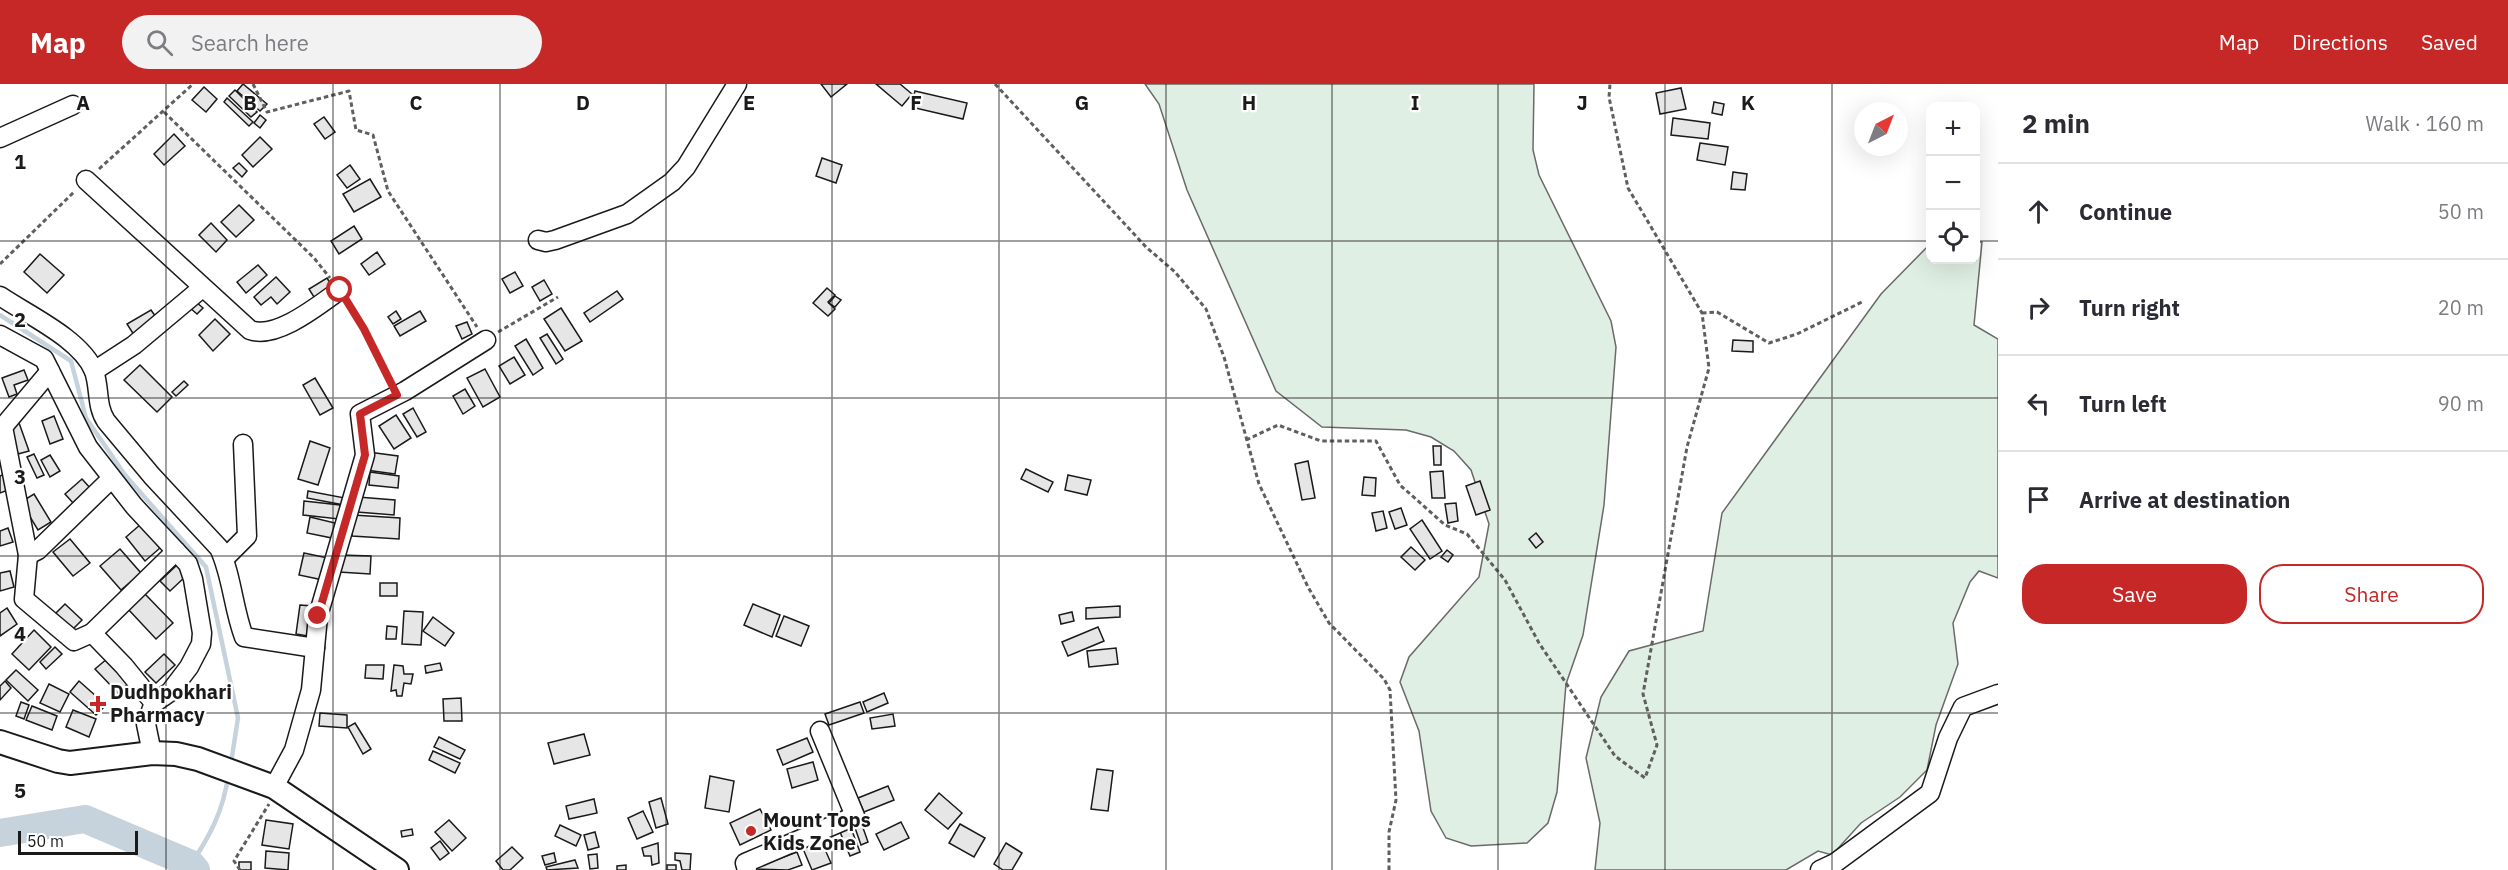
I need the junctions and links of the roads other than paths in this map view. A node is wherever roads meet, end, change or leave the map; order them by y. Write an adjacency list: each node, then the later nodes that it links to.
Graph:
1 (737, 84): 5 (street)
2 (73, 105): 3 (street)
3 (0, 138)
4 (86, 180): 6 (street)
5 (538, 240)
6 (202, 288): 7 (street); 12 (street)
7 (340, 290)
8 (0, 296): 12 (street)
9 (0, 335): 11 (street)
10 (486, 340): 19 (street)
11 (50, 371): 14 (street); 16 (street)
12 (94, 371): 17 (street)
13 (243, 444): 17 (street)
14 (111, 479): 15 (street); 16 (street)
15 (176, 551): 18 (street); 21 (street)
16 (28, 555): 18 (street)
17 (224, 559): 19 (street)
18 (92, 633): 21 (street)
19 (315, 648): 25 (street)
20 (1998, 694): 28 (street)
21 (154, 703): 24 (street)
22 (820, 731): 27 (street)
23 (0, 742): 24 (main road)
24 (152, 753): 25 (main road)
25 (276, 789): 26 (main road)
26 (397, 870)
27 (747, 870)
28 (1820, 870)

